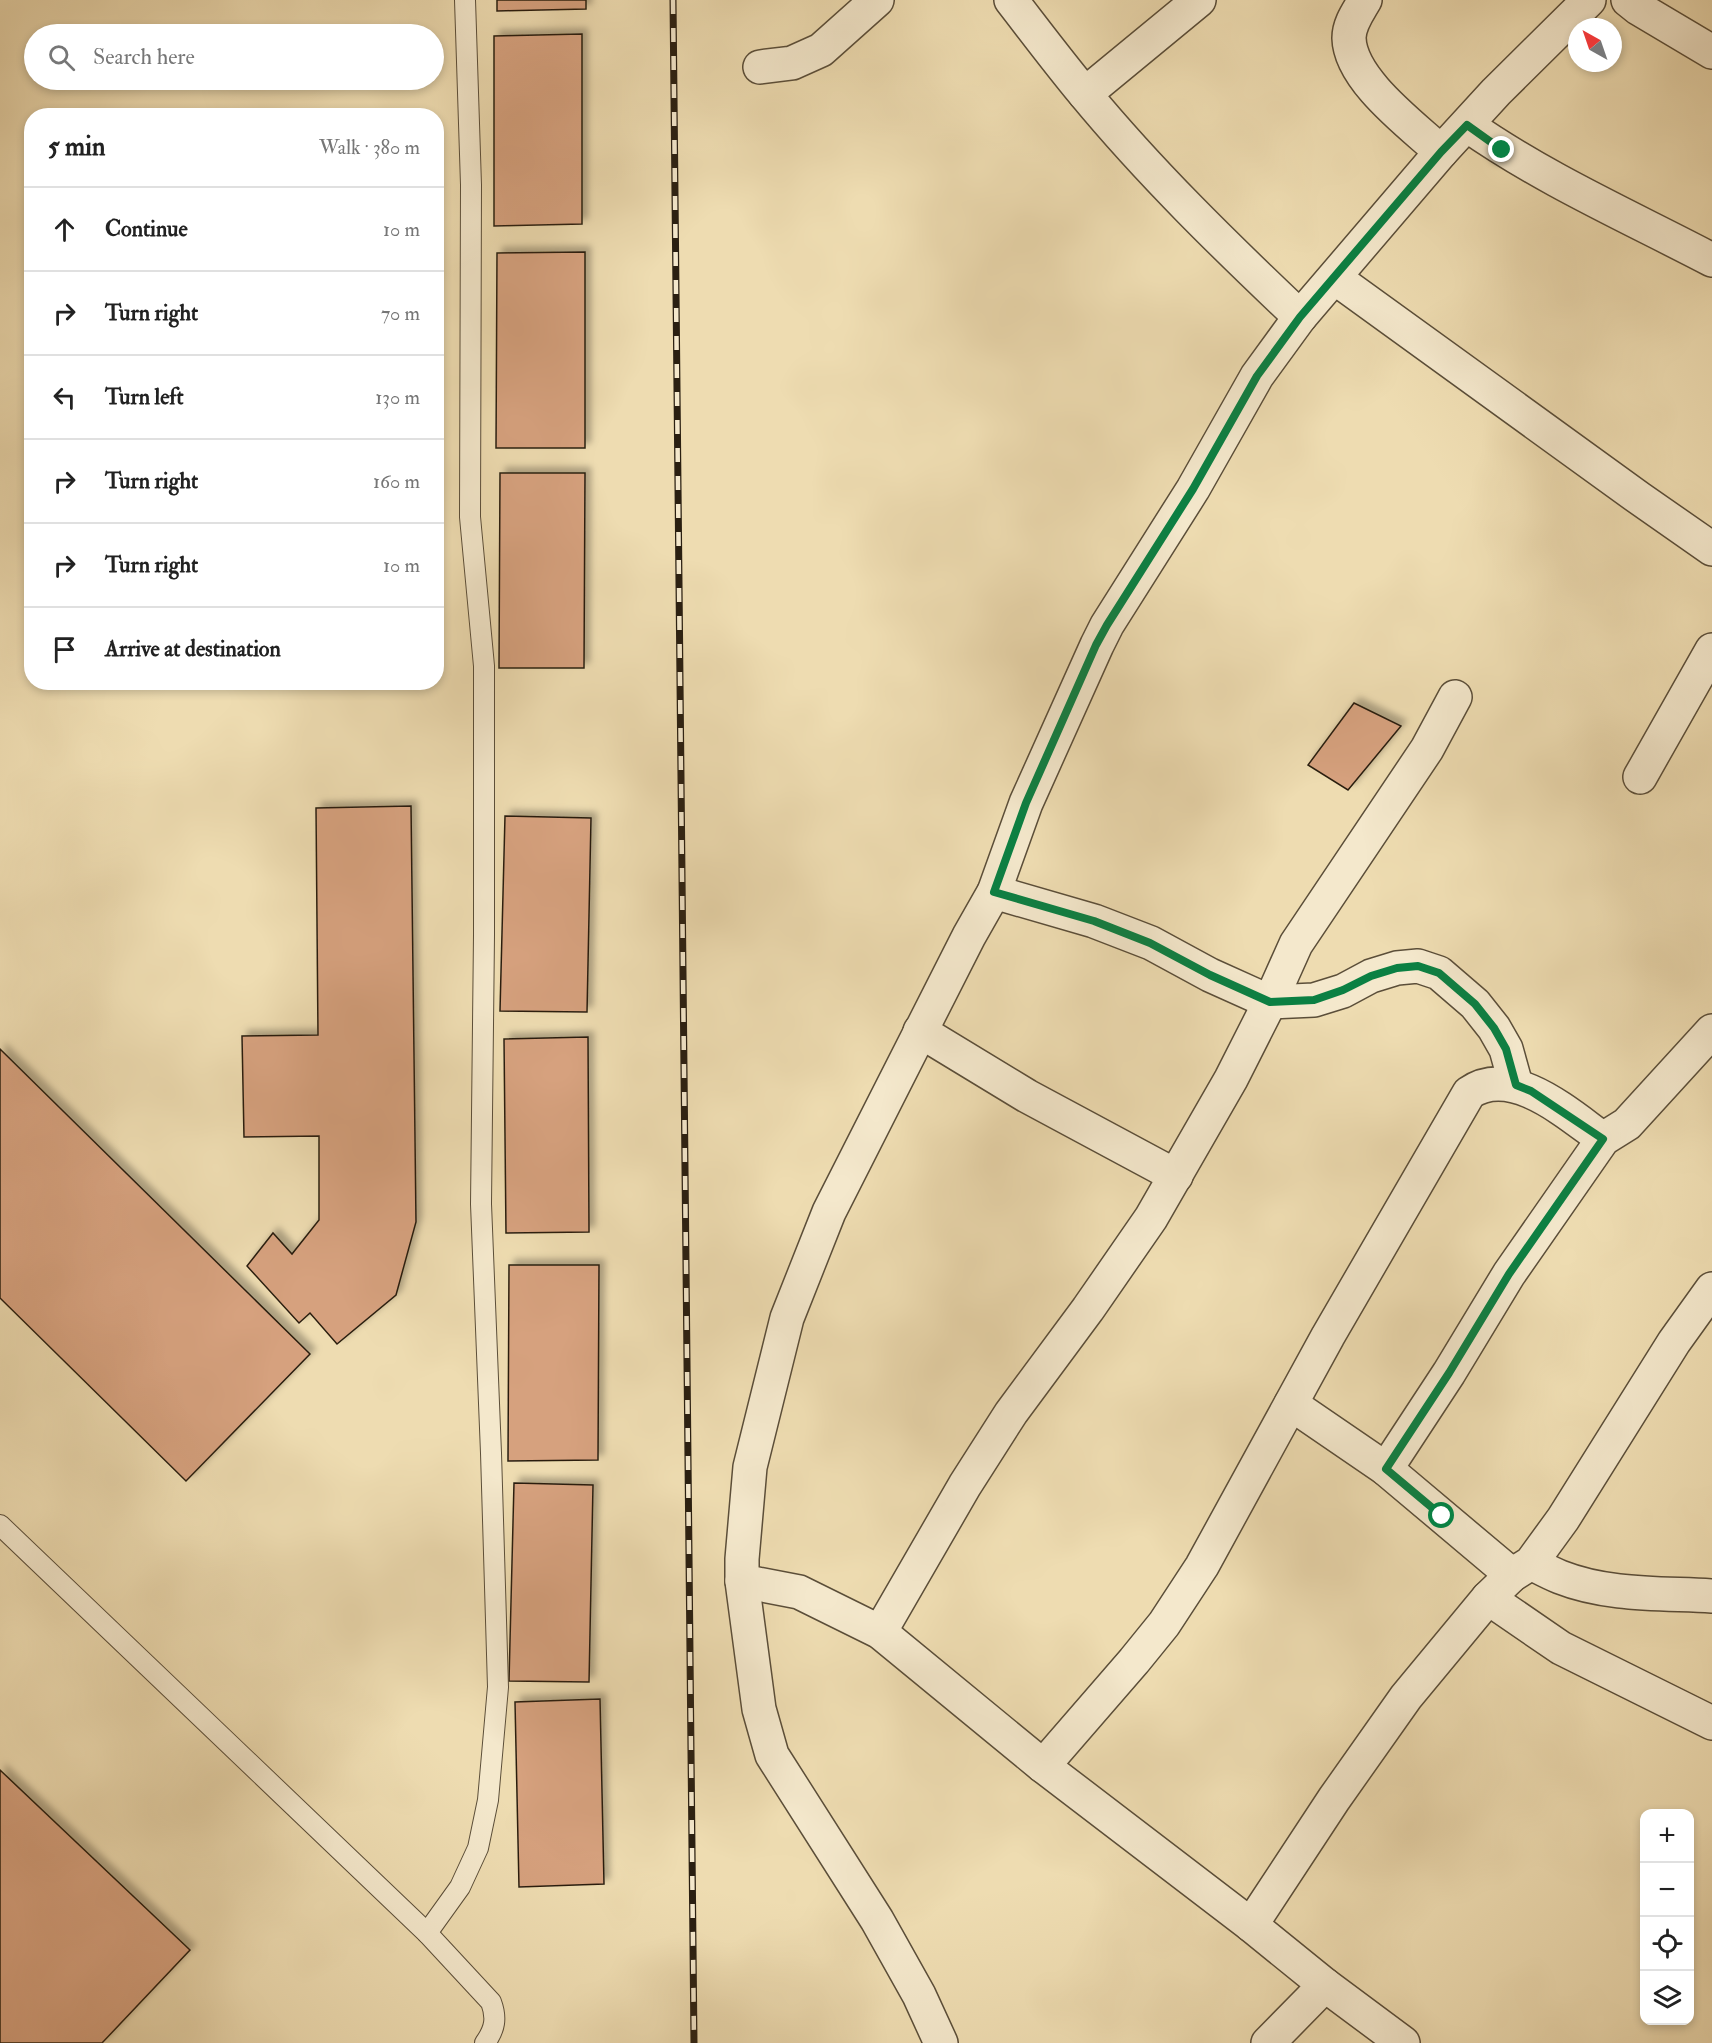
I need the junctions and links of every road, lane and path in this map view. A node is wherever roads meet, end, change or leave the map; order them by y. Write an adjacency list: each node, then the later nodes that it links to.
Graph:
1 (465, 0): 39 (lane)
2 (877, 0): 9 (street)
3 (1011, 0): 10 (street)
4 (1199, 0): 10 (street)
5 (1365, 0): 12 (street)
6 (1628, 0): 8 (street)
7 (1574, 2): 11 (street)
8 (1712, 52)
9 (760, 67)
10 (1085, 94): 15 (street)
11 (1467, 125): 12 (street); 13 (street)
12 (1441, 152): 14 (street)
13 (1712, 260)
14 (1335, 278): 15 (street); 16 (street)
15 (1300, 317): 20 (street)
16 (1712, 549)
17 (1712, 650): 19 (street)
18 (1455, 697): 21 (street)
19 (1640, 777)
20 (994, 892): 21 (street); 22 (street)
21 (1270, 1002): 24 (street); 26 (street)
22 (920, 1031): 26 (street); 32 (street)
23 (1712, 1031): 25 (street)
24 (1516, 1085): 25 (street); 28 (street)
25 (1603, 1139): 29 (street)
26 (1176, 1176): 35 (street)
27 (1712, 1289): 31 (street)
28 (1291, 1404): 29 (street); 37 (street)
29 (1386, 1469): 31 (street)
30 (0, 1525): 39 (lane)
31 (1521, 1569): 33 (street); 34 (street)
32 (742, 1581): 35 (street); 42 (street)
33 (1712, 1596)
34 (1488, 1598): 36 (street); 38 (street)
35 (880, 1632): 37 (street)
36 (1712, 1723)
37 (1043, 1766): 38 (street)
38 (1251, 1925): 40 (street)
39 (427, 1933): 41 (lane)
40 (1325, 1985): 43 (street); 44 (street)
41 (485, 2043)
42 (940, 2043)
43 (1268, 2043)
44 (1403, 2043)

